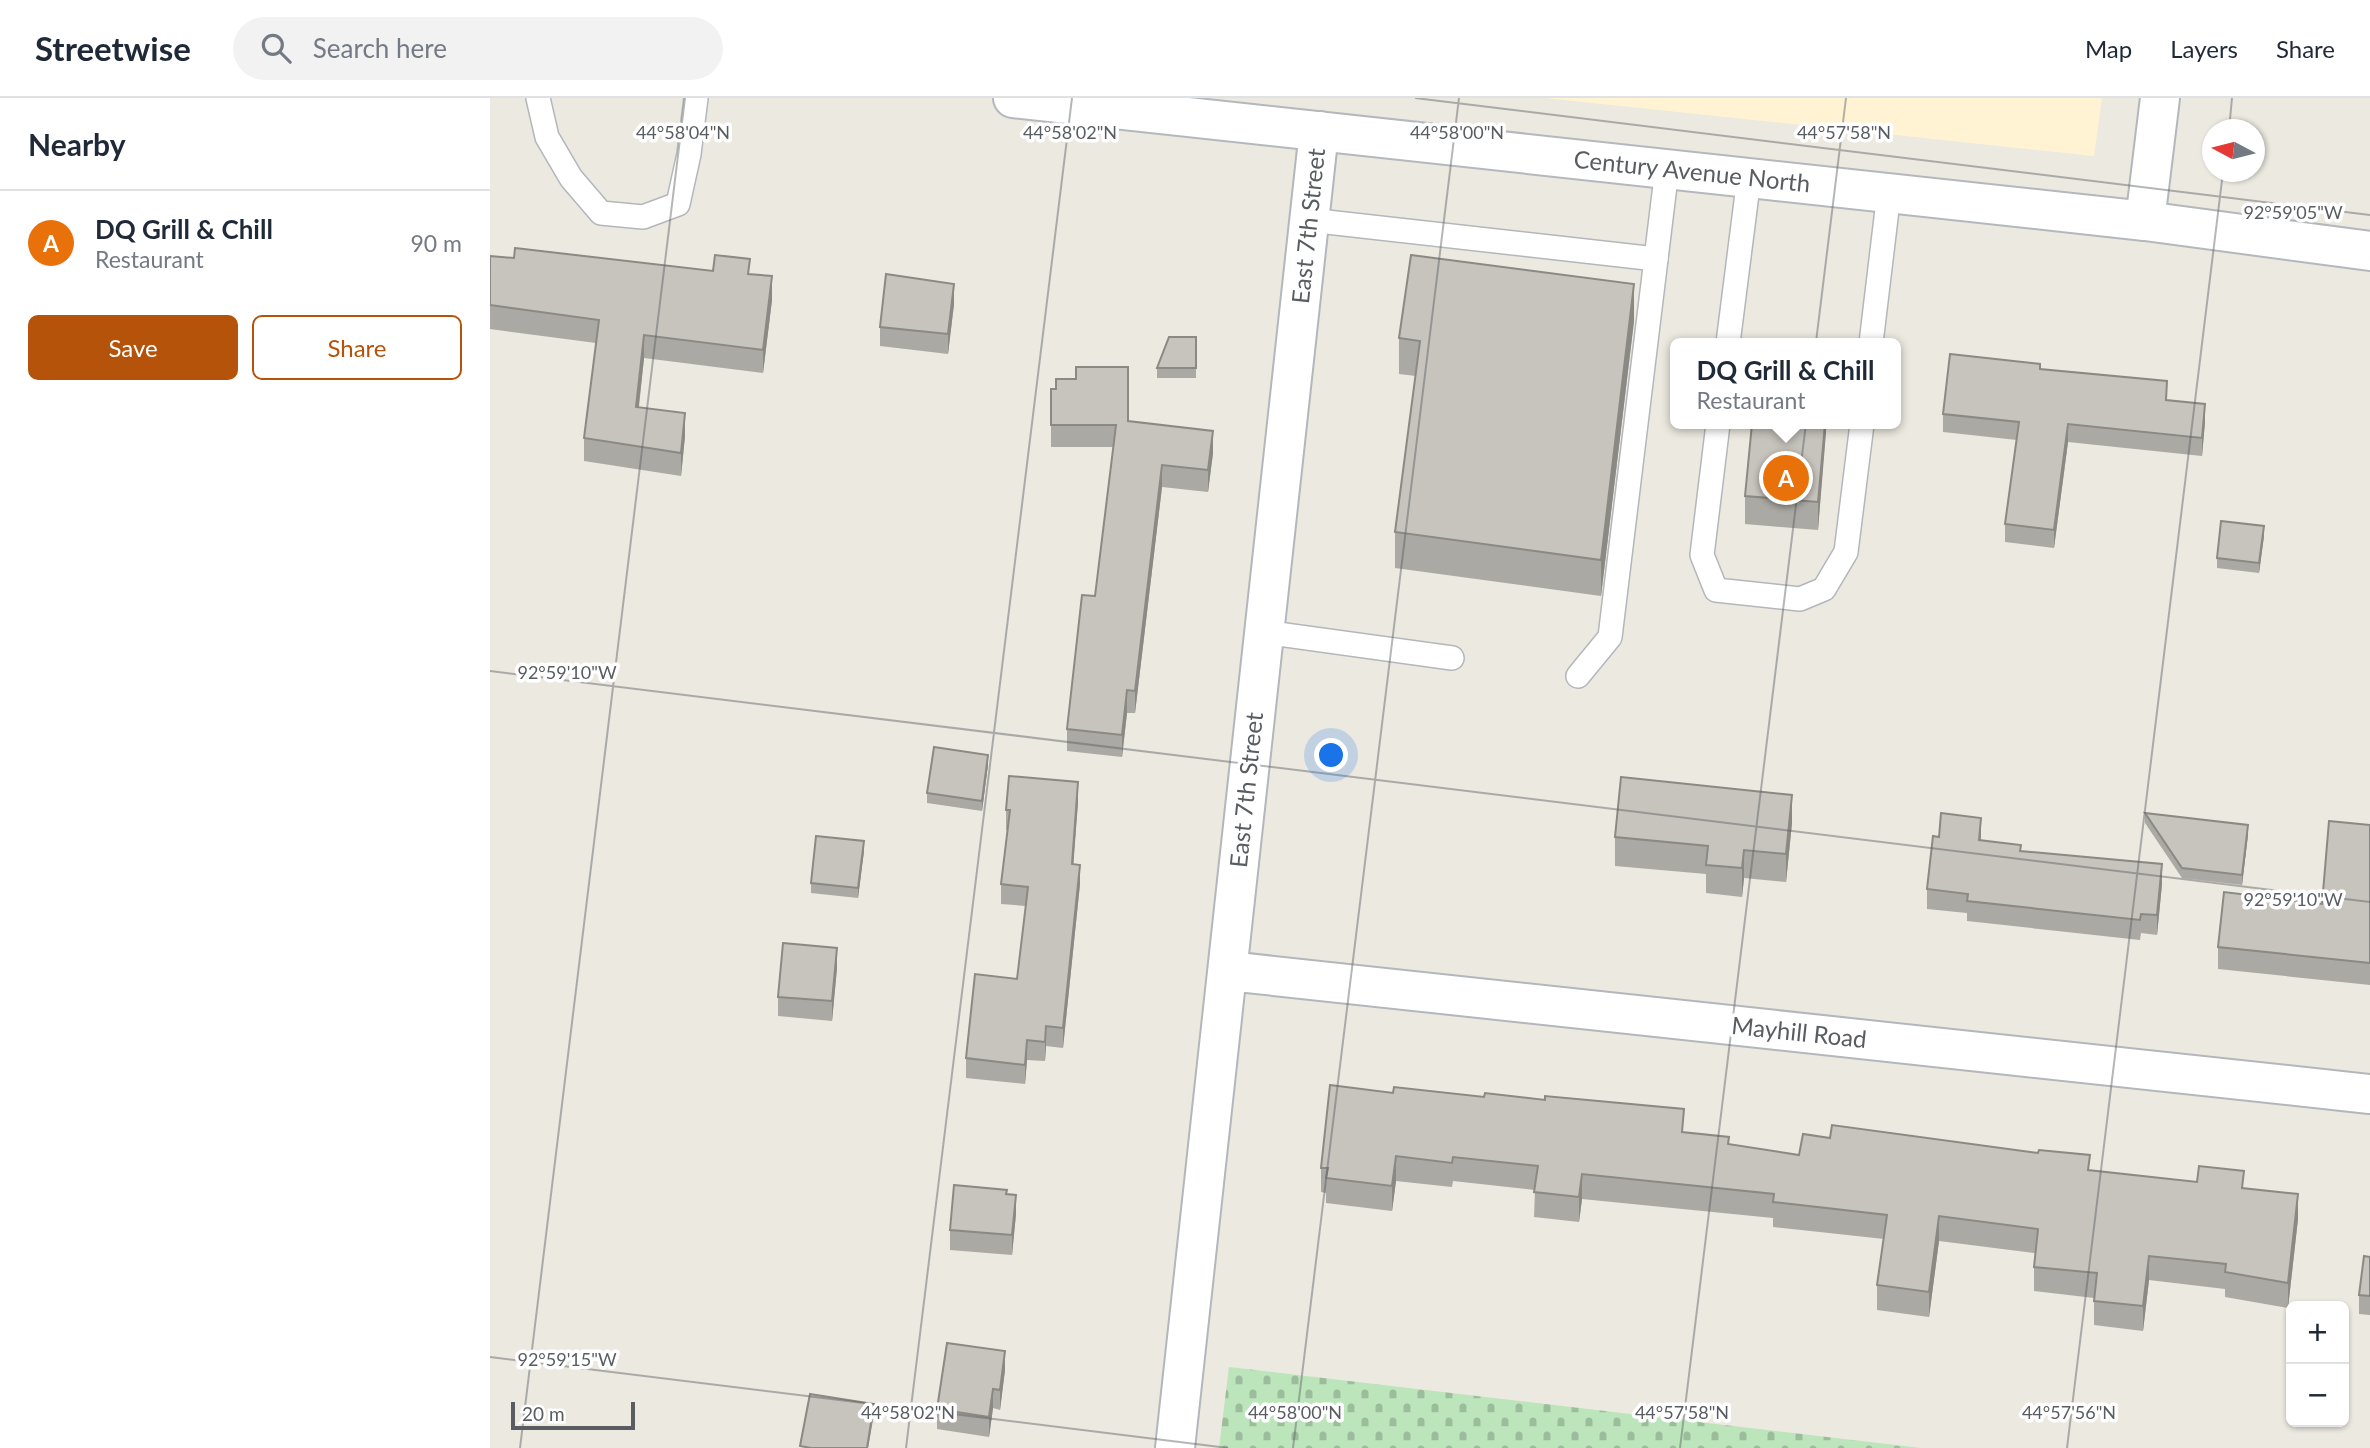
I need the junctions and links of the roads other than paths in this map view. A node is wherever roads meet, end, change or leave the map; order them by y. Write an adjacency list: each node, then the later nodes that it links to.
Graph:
1 (538, 98): 2 (lane)
2 (696, 98)
3 (1013, 98): 5 (street, Century Avenue North)
4 (2160, 98): 11 (street)
5 (1091, 102): 6 (street, Century Avenue North)
6 (1319, 131): 7 (street, Century Avenue North); 10 (street, East 7th Street)
7 (1667, 169): 8 (street, Century Avenue North); 13 (lane)
8 (1749, 178): 9 (street, Century Avenue North); 14 (lane)
9 (1889, 193): 11 (street, Century Avenue North); 15 (lane)
10 (1309, 220): 13 (lane); 18 (street, East 7th Street)
11 (2145, 221): 12 (street, Century Avenue North)
12 (2370, 251)
13 (1656, 260): 20 (lane)
14 (1729, 338)
15 (1872, 338)
16 (1717, 429): 17 (lane)
17 (1861, 429)
18 (1264, 632): 19 (lane); 21 (street, East 7th Street)
19 (1452, 659)
20 (1578, 676)
21 (1228, 971): 22 (street, Mayhill Road); 23 (street, East 7th Street)
22 (2370, 1094)
23 (1175, 1448)

